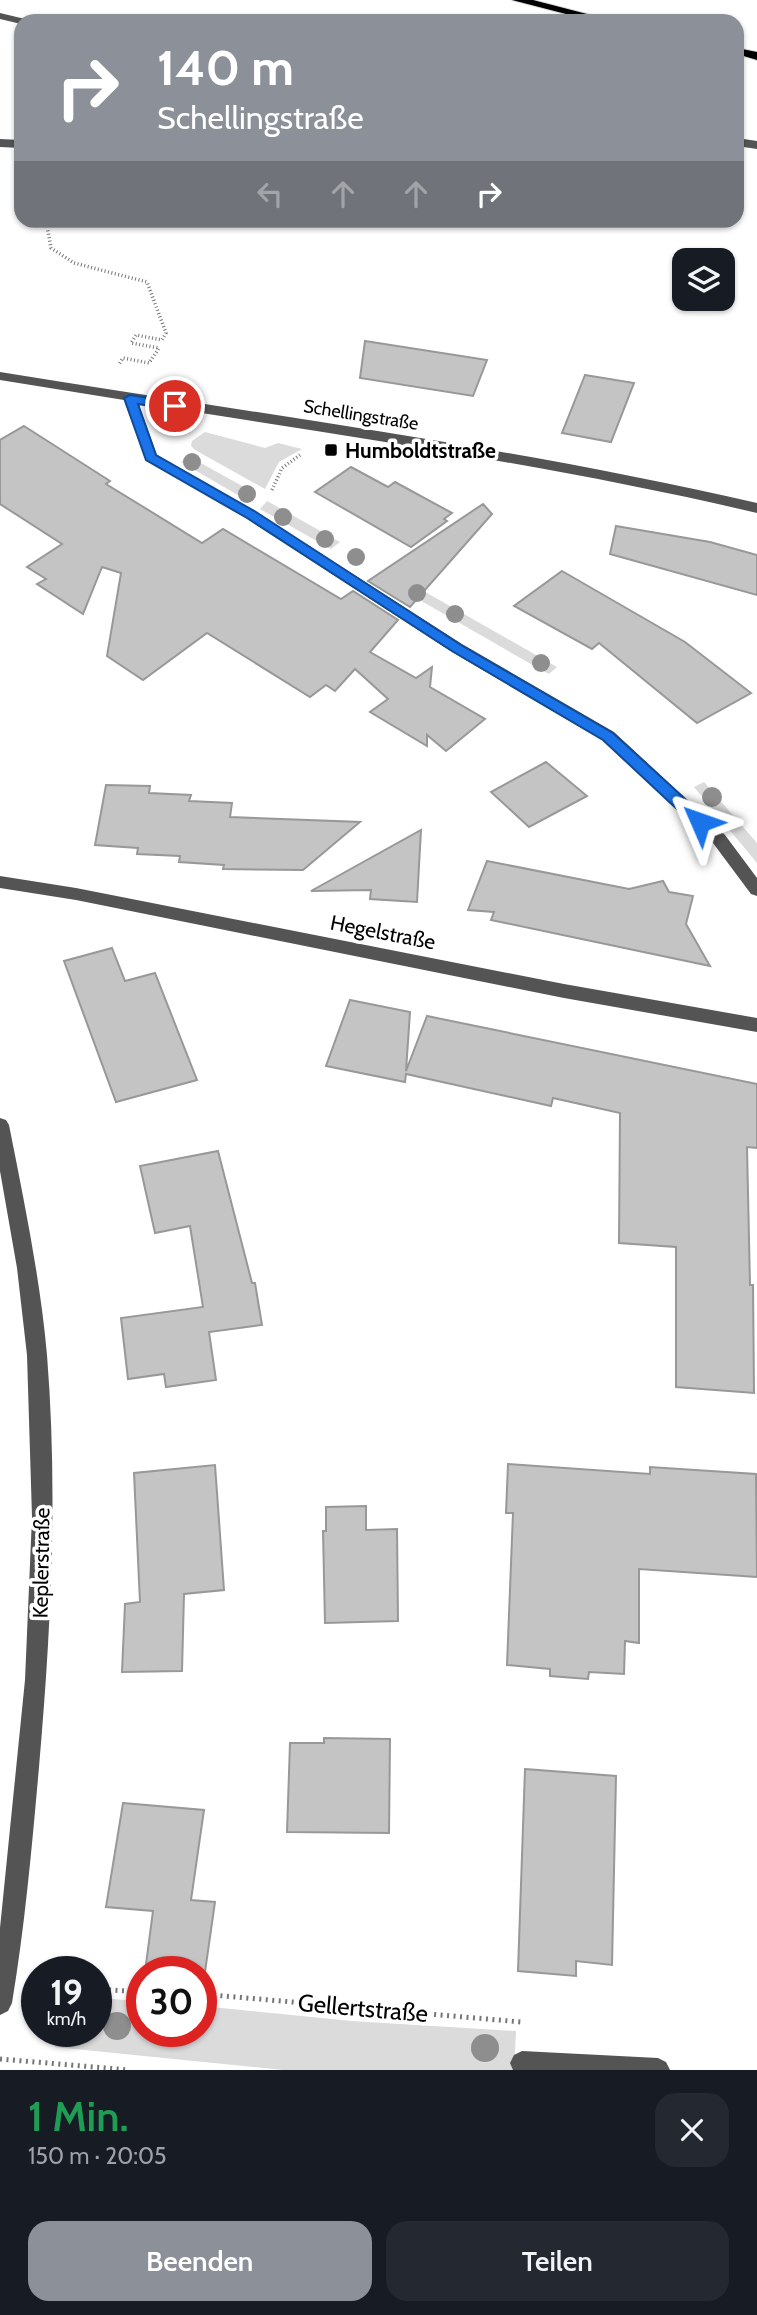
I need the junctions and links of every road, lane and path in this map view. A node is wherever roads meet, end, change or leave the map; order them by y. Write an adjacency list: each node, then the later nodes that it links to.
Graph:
1 (518, 0): 2 (main road)
2 (578, 14)
3 (47, 228): 5 (path)
4 (0, 376): 5 (street, Schellingstraße)
5 (100, 394): 6 (street, Schellingstraße)
6 (130, 398): 7 (street, Schellingstraße); 9 (street)
7 (336, 431): 8 (street, Schellingstraße); 9 (path)
8 (757, 508)
9 (251, 515): 11 (street)
10 (0, 882): 12 (street, Hegelstraße)
11 (757, 890)
12 (757, 1025)
13 (0, 1125): 15 (street, Keplerstraße)
14 (217, 1995): 16 (path, Gellertstraße)
15 (0, 2000)
16 (524, 2022)
17 (0, 2059): 19 (path)
18 (522, 2063): 20 (street)
19 (129, 2070)
20 (658, 2070)

